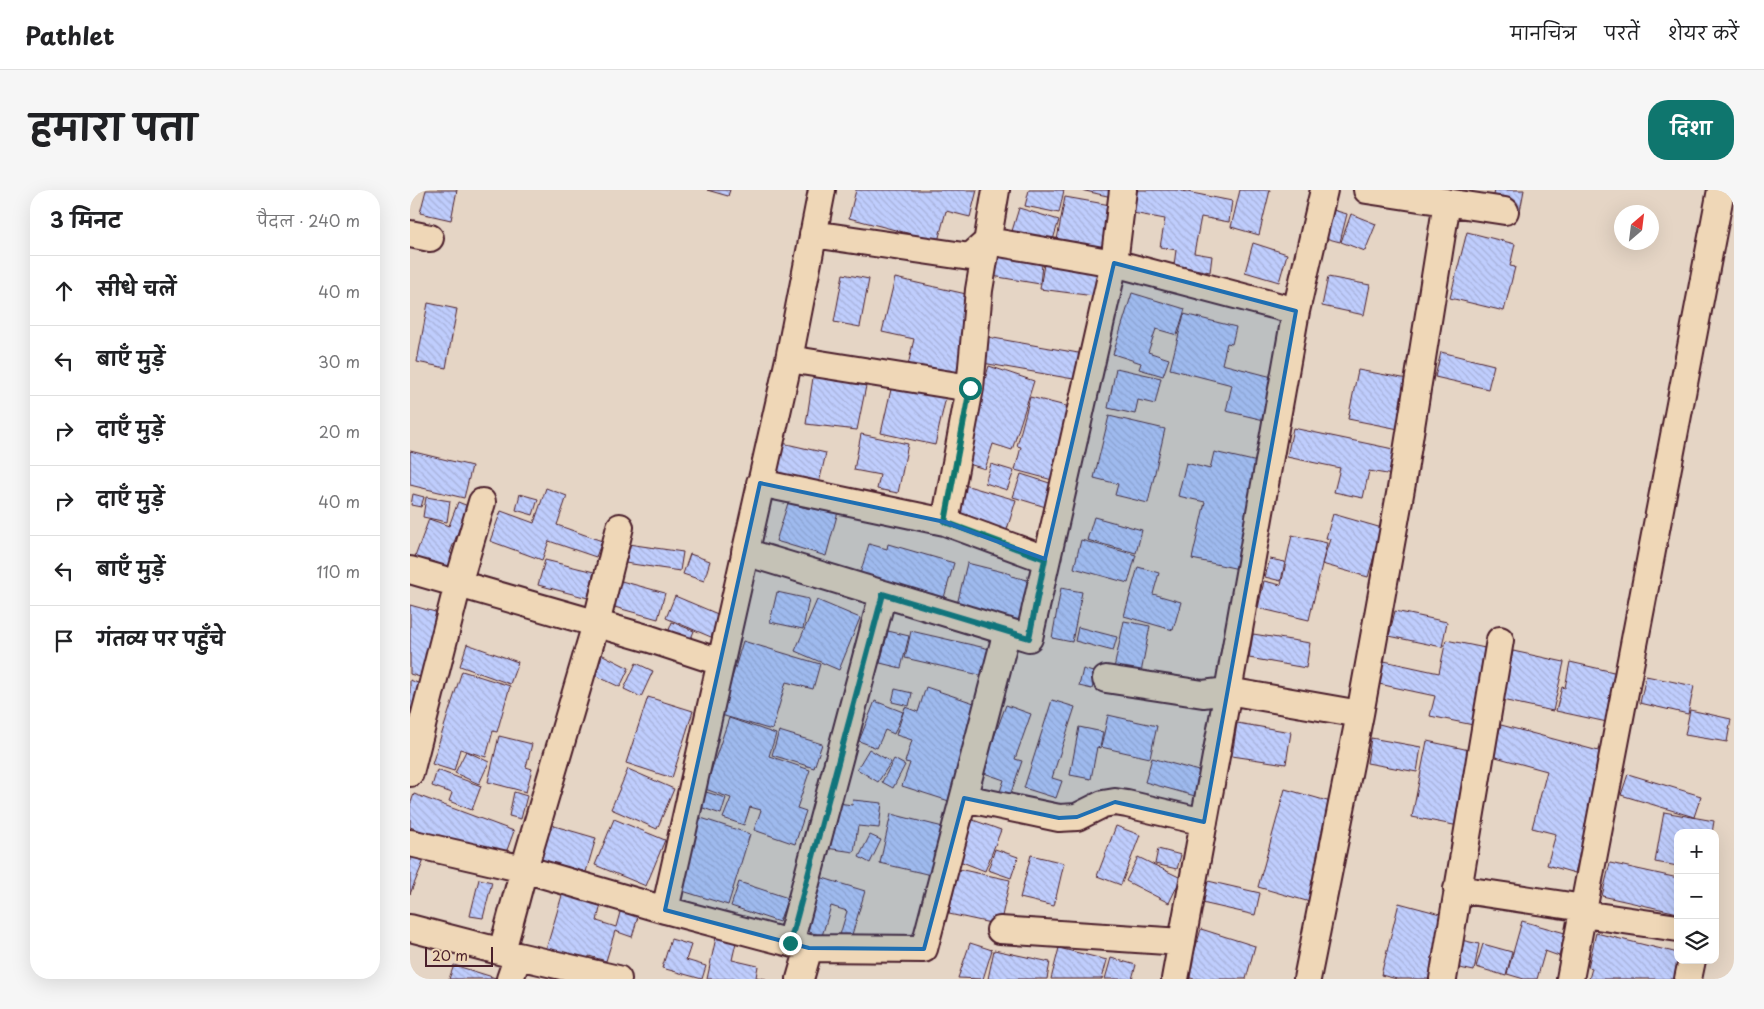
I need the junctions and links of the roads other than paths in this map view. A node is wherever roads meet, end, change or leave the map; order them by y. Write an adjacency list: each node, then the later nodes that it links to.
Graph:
1 (822, 190): 9 (street)
2 (996, 190): 10 (street)
3 (1123, 190): 11 (street)
4 (1324, 190): 12 (street)
5 (1367, 190): 7 (street)
6 (1720, 190): 38 (street)
7 (1447, 202): 8 (street); 30 (street)
8 (1506, 211)
9 (813, 234): 10 (street); 13 (street)
10 (988, 241): 11 (street); 14 (street)
11 (1114, 263): 12 (street); 20 (street)
12 (1296, 311): 29 (street)
13 (789, 359): 14 (street); 15 (street)
14 (970, 388): 17 (street)
15 (760, 483): 17 (street); 19 (street)
16 (482, 502): 22 (street)
17 (945, 522): 20 (street)
18 (620, 527): 24 (street)
19 (745, 552): 23 (street); 27 (street)
20 (1045, 559): 25 (street)
21 (410, 570): 22 (street)
22 (458, 584): 24 (street); 31 (street)
23 (883, 594): 25 (street); 43 (street)
24 (596, 624): 27 (street); 35 (street)
25 (1007, 631): 32 (street)
26 (1500, 640): 36 (street)
27 (720, 662): 37 (street)
28 (1106, 679): 29 (street)
29 (1228, 691): 30 (street); 33 (street)
30 (1360, 714): 49 (street)
31 (410, 774)
32 (964, 798): 33 (street); 43 (street)
33 (1204, 822): 42 (street)
34 (410, 843): 35 (street)
35 (524, 869): 37 (street); 44 (street)
36 (1458, 888): 38 (street); 50 (street)
37 (665, 910): 43 (street)
38 (1583, 911): 39 (street); 51 (street)
39 (1674, 927)
40 (410, 928): 44 (street)
41 (1000, 930): 42 (street)
42 (1182, 942): 48 (street)
43 (799, 946): 47 (street)
44 (510, 962): 46 (street)
45 (1691, 964): 52 (street)
46 (618, 979)
47 (800, 979)
48 (1175, 979)
49 (1307, 979)
50 (1443, 979)
51 (1570, 979)
52 (1688, 979)

